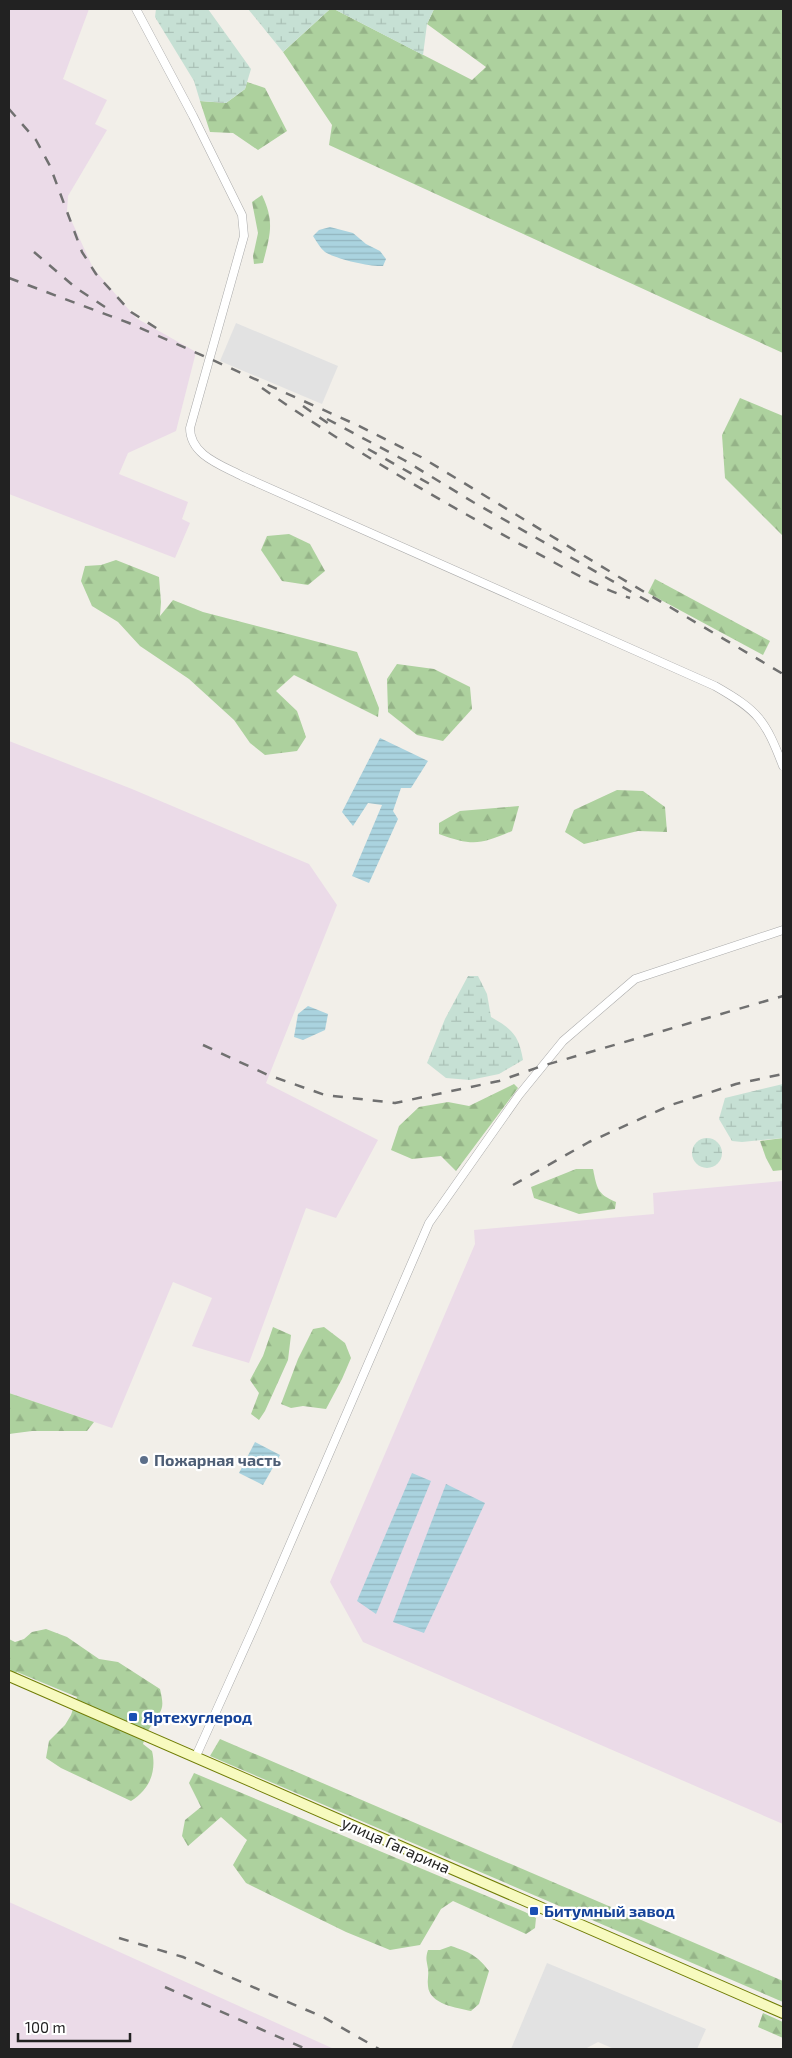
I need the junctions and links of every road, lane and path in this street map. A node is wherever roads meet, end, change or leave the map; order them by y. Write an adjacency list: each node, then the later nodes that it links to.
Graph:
1 (136, 9): 2 (street)
2 (783, 766)
3 (783, 930): 5 (street)
4 (9, 1676): 5 (main road, улица Гагарина)
5 (196, 1756): 6 (main road, улица Гагарина)
6 (783, 2013)

